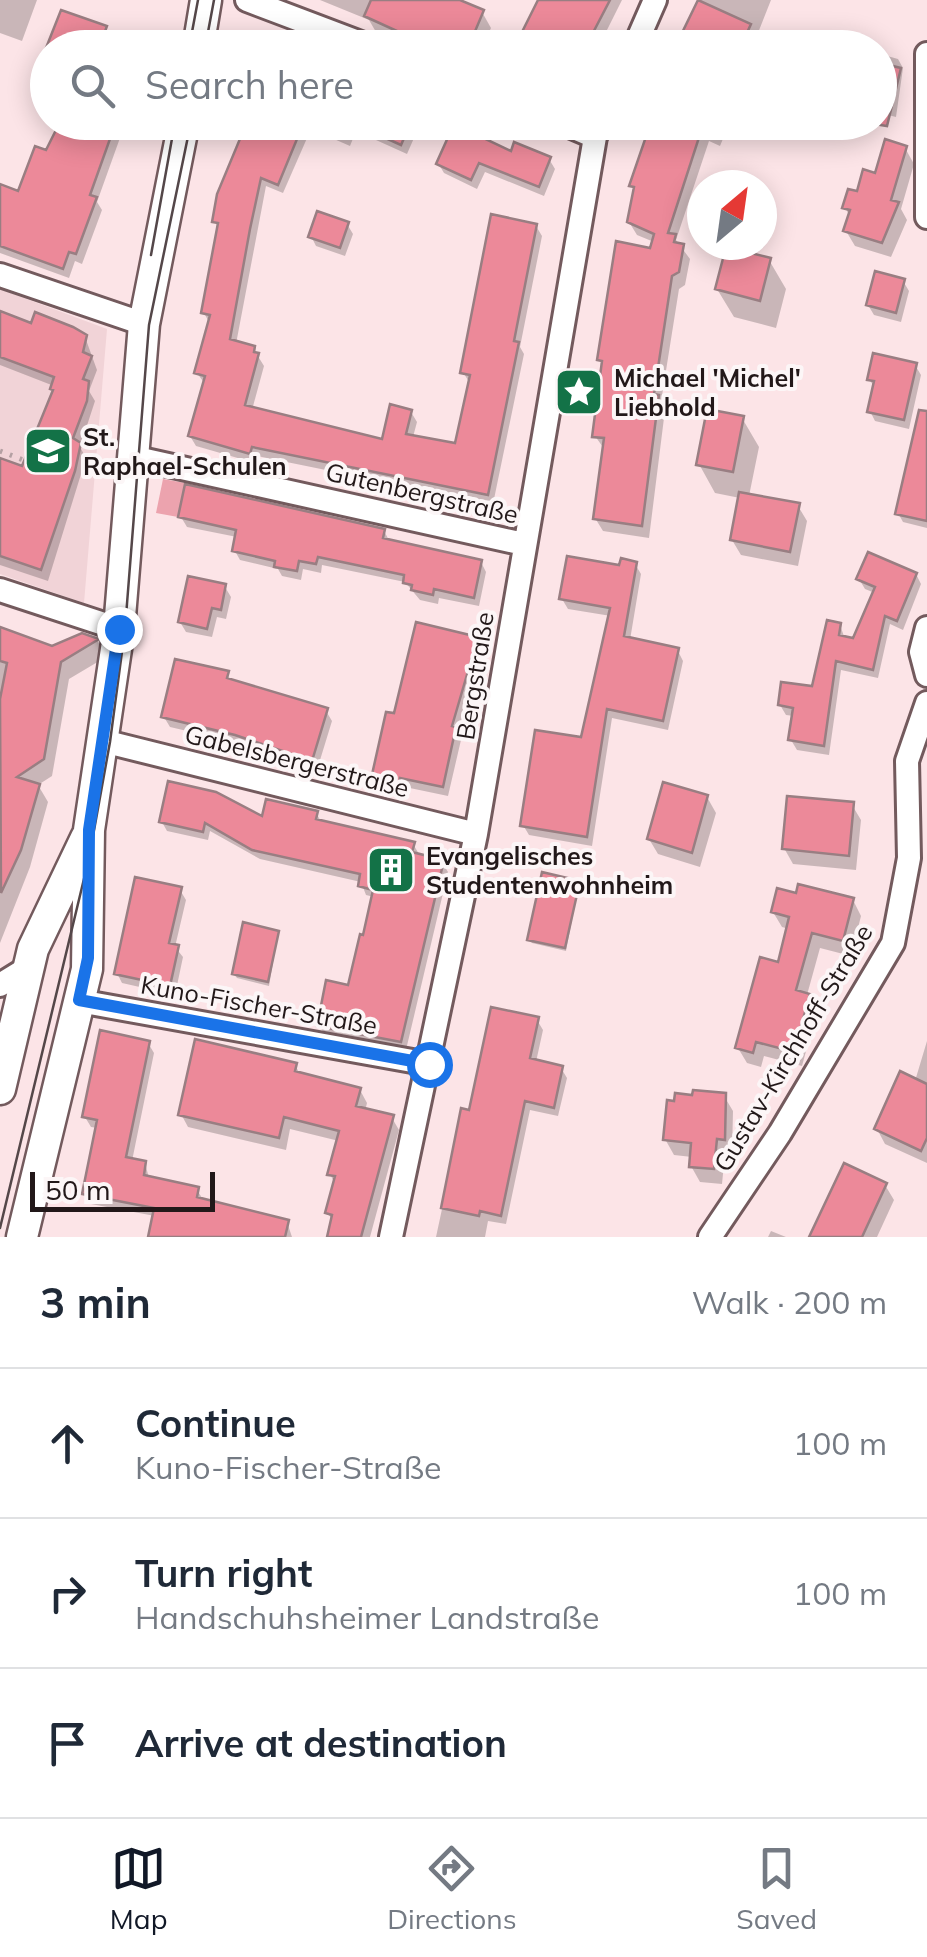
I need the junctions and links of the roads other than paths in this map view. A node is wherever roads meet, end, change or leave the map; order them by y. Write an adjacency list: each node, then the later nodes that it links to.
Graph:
1 (206, 0): 4 (main road)
2 (247, 0): 5 (street)
3 (655, 0): 6 (street)
4 (201, 30)
5 (326, 30)
6 (642, 30)
7 (927, 54): 10 (street)
8 (180, 140): 12 (main road)
9 (597, 140): 14 (street, Bergstraße)
10 (927, 217)
11 (0, 275): 12 (street)
12 (144, 324): 13 (main road)
13 (132, 457): 14 (street, Gutenbergstraße); 17 (main road)
14 (524, 544): 22 (street, Bergstraße)
15 (0, 590): 17 (street)
16 (927, 628): 18 (street)
17 (119, 629): 20 (main road)
18 (927, 675)
19 (927, 704): 30 (street, Gustav-Kirchhoff-Straße)
20 (104, 740): 21 (main road); 22 (street, Gabelsbergerstraße)
21 (89, 830): 23 (main road); 25 (main road)
22 (476, 834): 26 (street, Bergstraße)
23 (29, 967): 24 (street); 27 (main road)
24 (0, 986)
25 (79, 1000): 26 (street, Kuno-Fischer-Straße); 28 (main road)
26 (429, 1064): 29 (street, Bergstraße)
27 (0, 1089)
28 (22, 1237)
29 (391, 1237)
30 (710, 1237)

